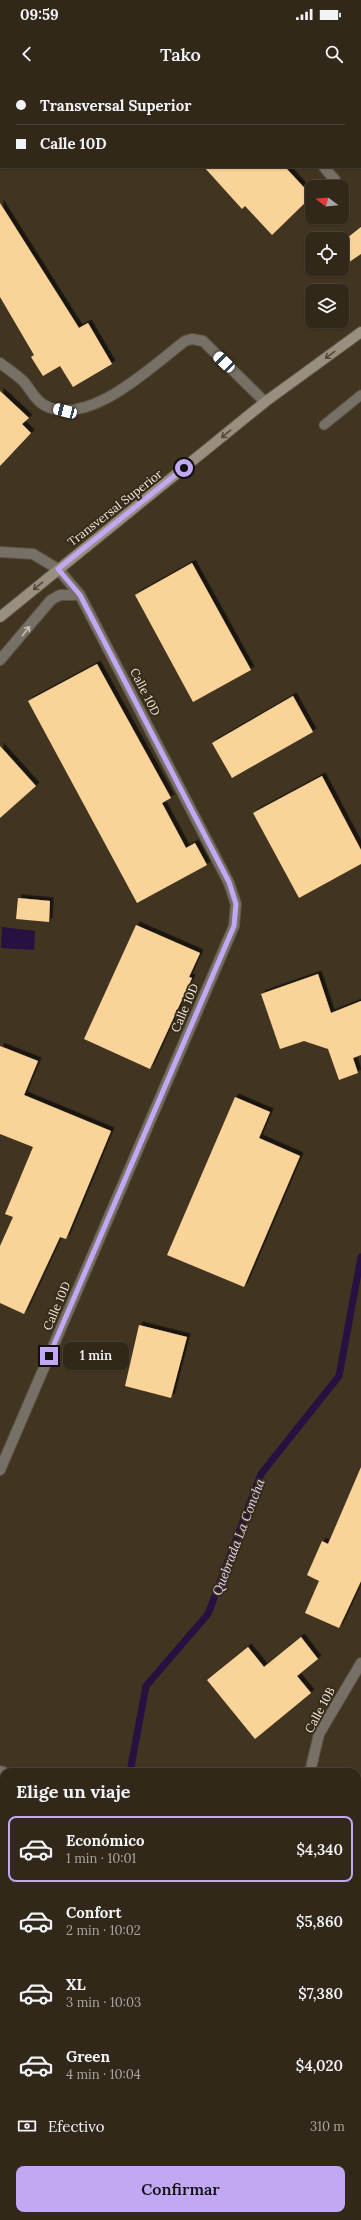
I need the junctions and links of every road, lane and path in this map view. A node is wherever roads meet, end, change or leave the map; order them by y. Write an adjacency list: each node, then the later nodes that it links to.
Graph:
1 (325, 168): 2 (street)
2 (335, 180)
3 (361, 332): 6 (main road, Transversal Superior, one-way to 6)
4 (0, 363): 6 (street)
5 (361, 395): 7 (lane)
6 (265, 402): 9 (main road, Transversal Superior, one-way to 9)
7 (324, 425)
8 (0, 552): 9 (street, Calle 10D)
9 (58, 569): 10 (street, Calle 10D); 11 (main road, Transversal Superior, one-way to 11)
10 (80, 595): 12 (street, one-way to 10); 13 (street, Calle 10D)
11 (0, 617)
12 (0, 660)
13 (0, 1470)
14 (361, 1663): 15 (street, Calle 10B)
15 (311, 1768)

